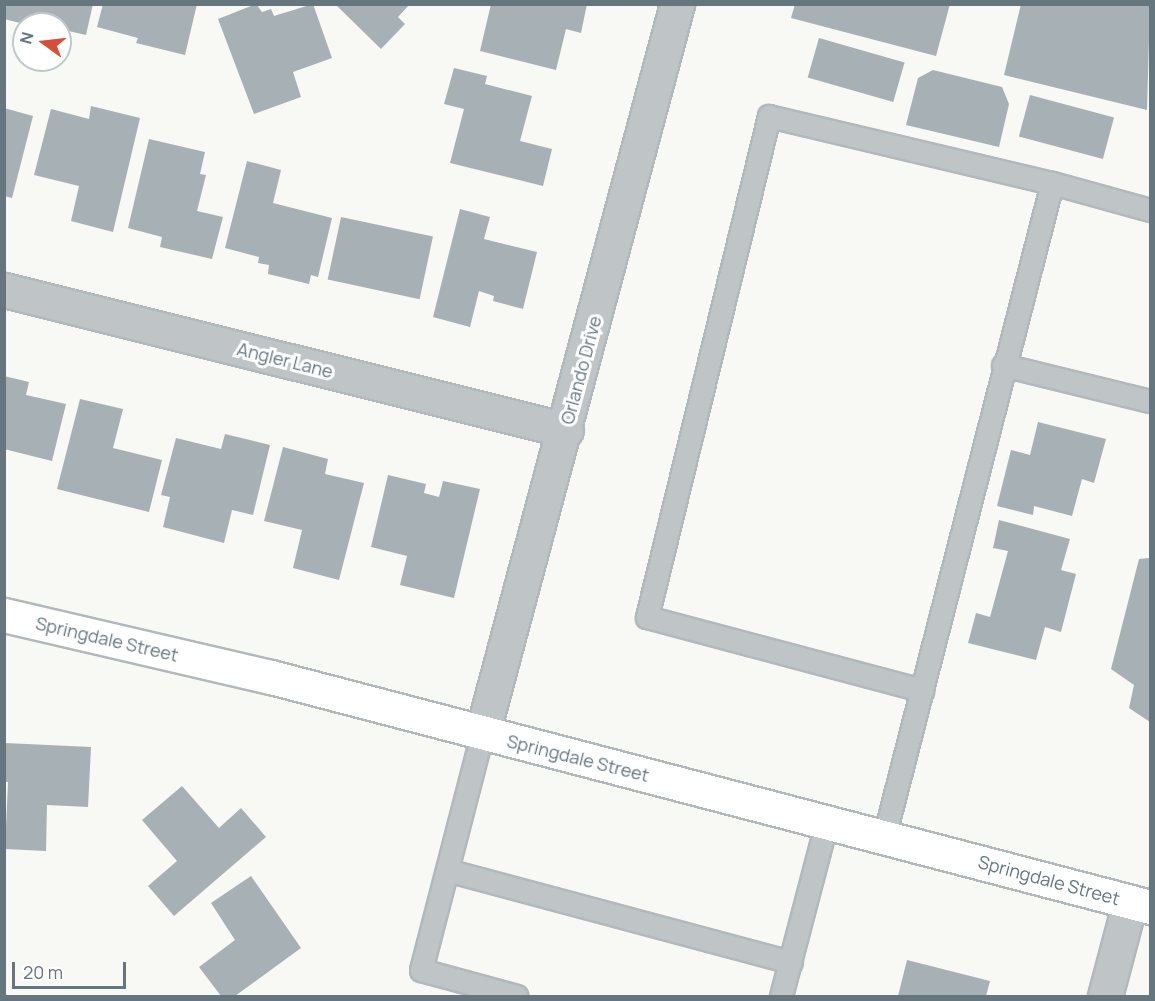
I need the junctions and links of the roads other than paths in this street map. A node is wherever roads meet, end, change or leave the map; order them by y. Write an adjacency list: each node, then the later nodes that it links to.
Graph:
1 (677, 4): 7 (street, Orlando Drive)
2 (1052, 183): 3 (lane); 5 (lane); 9 (lane)
3 (1150, 210)
4 (4, 290): 7 (street, Angler Lane)
5 (1003, 365): 6 (lane); 9 (lane)
6 (1150, 401)
7 (566, 430): 10 (street, Orlando Drive)
8 (4, 615): 10 (main road, Springdale Street)
9 (922, 690): 12 (lane)
10 (482, 734): 11 (main road, Springdale Street); 13 (lane)
11 (827, 821): 12 (main road, Springdale Street); 15 (lane)
12 (884, 837): 14 (main road, Springdale Street)
13 (447, 870): 15 (lane); 16 (lane)
14 (1140, 905): 18 (street)
15 (791, 962): 17 (lane)
16 (517, 996)
17 (782, 996)
18 (1105, 996)

